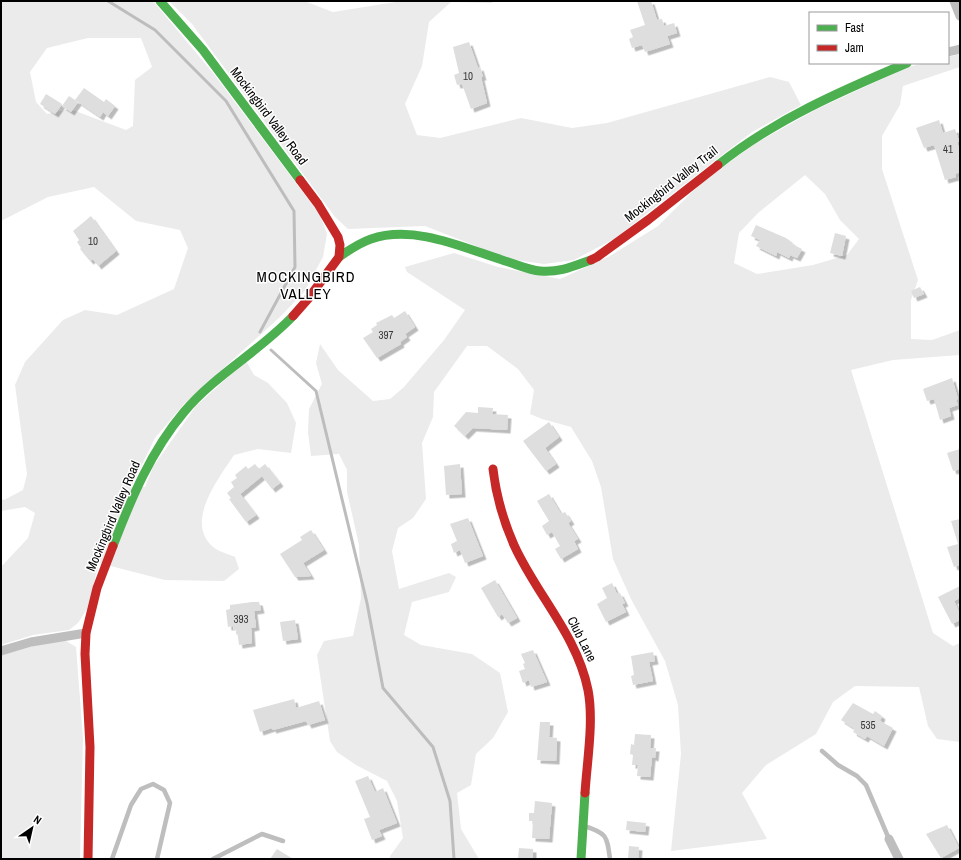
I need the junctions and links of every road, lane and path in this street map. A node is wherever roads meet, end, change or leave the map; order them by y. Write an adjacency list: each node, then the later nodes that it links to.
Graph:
1 (160, 1): 8 (street, Mockingbird Valley Road)
2 (954, 1): 3 (street)
3 (960, 16)
4 (960, 49): 5 (street)
5 (949, 52)
6 (905, 64): 7 (street, Mockingbird Valley Trail)
7 (444, 242): 8 (street, Mockingbird Valley Road)
8 (339, 257): 10 (street, Mockingbird Valley Road)
9 (493, 469): 13 (street, Club Lane)
10 (86, 633): 11 (street); 16 (street, Mockingbird Valley Road)
11 (1, 651)
12 (822, 751): 14 (lane)
13 (583, 826): 20 (street, Club Lane); 21 (lane)
14 (889, 840): 22 (street)
15 (283, 841): 19 (lane)
16 (88, 859)
17 (112, 859): 18 (lane)
18 (157, 859)
19 (213, 859)
20 (581, 859)
21 (610, 859)
22 (899, 859)

